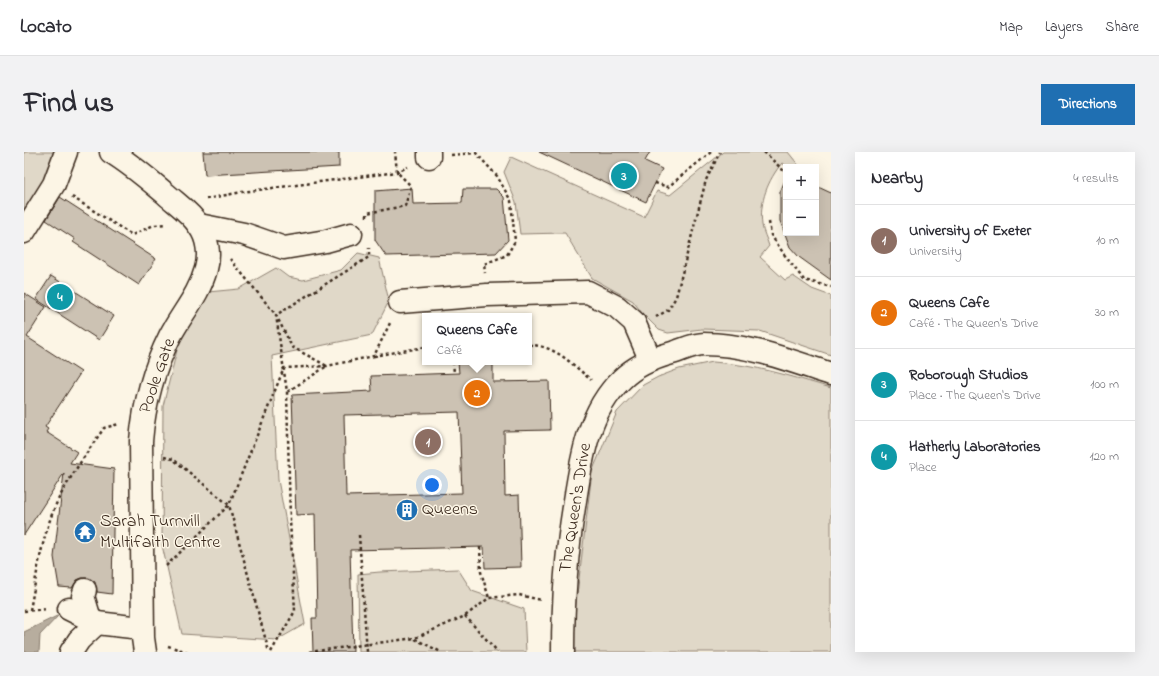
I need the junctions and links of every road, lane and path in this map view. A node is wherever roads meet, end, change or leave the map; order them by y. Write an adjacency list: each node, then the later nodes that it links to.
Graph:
1 (66, 152): 15 (street)
2 (111, 152): 13 (street)
3 (395, 152): 10 (path)
4 (476, 152): 8 (path); 17 (path)
5 (711, 152): 11 (path)
6 (720, 152): 21 (path)
7 (764, 152): 9 (path)
8 (429, 155): 10 (path)
9 (783, 170)
10 (397, 172): 13 (path); 16 (path)
11 (655, 183)
12 (68, 194): 13 (path)
13 (193, 221): 16 (street); 20 (path); 33 (street, Poole Gate)
14 (769, 222): 18 (path)
15 (24, 232)
16 (362, 232): 20 (path)
17 (484, 264)
18 (831, 286)
19 (400, 302): 21 (street); 24 (path)
20 (276, 315): 27 (path); 28 (path)
21 (634, 322): 25 (street)
22 (532, 345): 32 (path)
23 (422, 348): 24 (path)
24 (374, 356): 27 (path)
25 (650, 359): 30 (street, The Queen's Drive); 32 (street, The Queen's Drive)
26 (453, 365): 29 (path)
27 (327, 366): 28 (path); 31 (path)
28 (284, 368): 31 (path); 35 (path)
29 (454, 373)
30 (831, 374)
31 (288, 392): 50 (path)
32 (608, 394): 41 (street, The Queen's Drive)
33 (143, 418): 34 (street, Poole Gate); 43 (path)
34 (142, 452): 35 (path); 38 (street, Poole Gate)
35 (229, 505): 38 (path); 50 (path)
36 (359, 535): 47 (path)
37 (480, 547): 40 (path)
38 (144, 588): 49 (street, Poole Gate)
39 (85, 590): 45 (street)
40 (489, 598): 41 (path); 44 (path)
41 (563, 605): 55 (street, The Queen's Drive)
42 (69, 609): 45 (street)
43 (30, 610)
44 (465, 616): 46 (path); 54 (path)
45 (110, 626): 48 (street)
46 (415, 638): 47 (path); 53 (path)
47 (366, 645): 51 (path); 52 (path)
48 (71, 652)
49 (145, 652)
50 (270, 652)
51 (309, 652)
52 (366, 652)
53 (441, 652)
54 (498, 652)
55 (563, 652)

